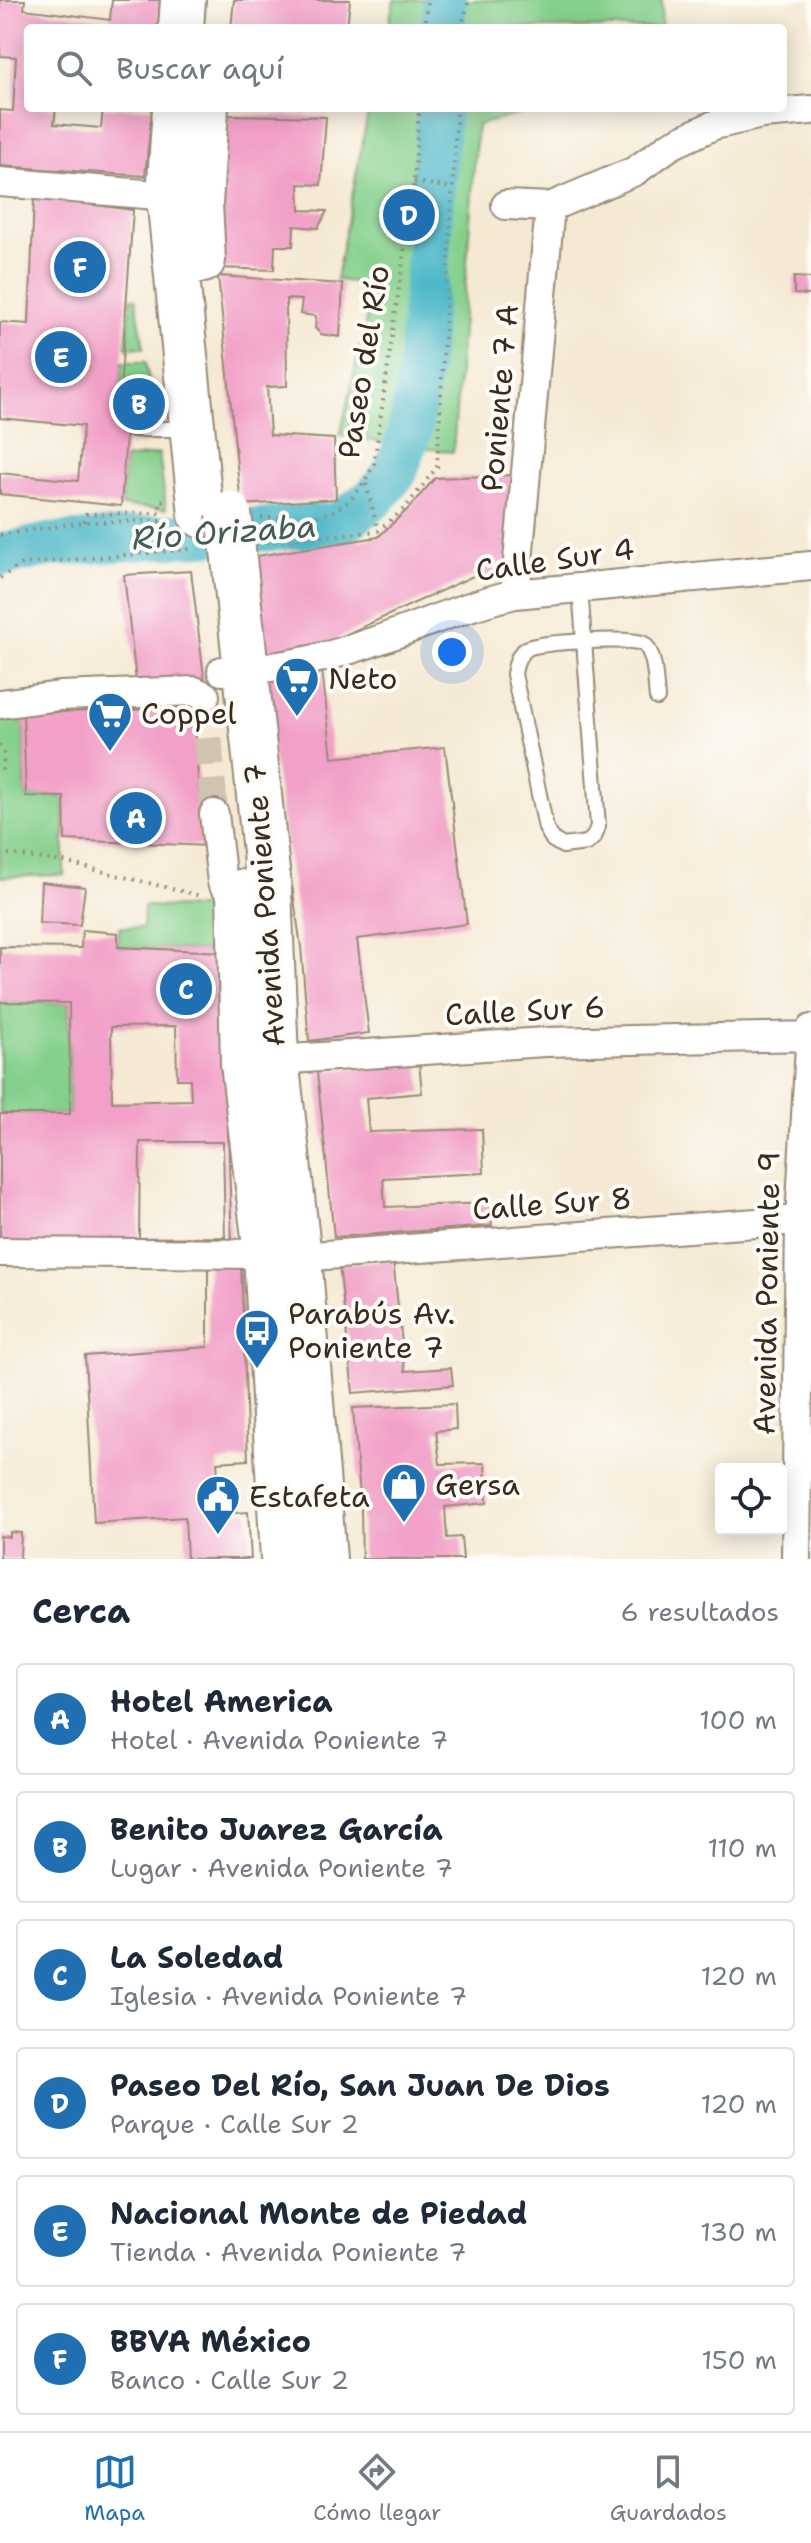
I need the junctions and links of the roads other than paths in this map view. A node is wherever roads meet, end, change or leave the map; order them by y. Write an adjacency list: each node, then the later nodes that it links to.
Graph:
1 (183, 0): 3 (main road)
2 (213, 0): 4 (main road)
3 (181, 24)
4 (211, 24)
5 (811, 110): 9 (street)
6 (175, 112): 11 (main road, Avenida Poniente 7)
7 (206, 112): 16 (main road, Avenida Poniente 7)
8 (786, 112): 13 (street)
9 (787, 112)
10 (0, 182): 11 (street)
11 (169, 196): 15 (main road, Avenida Poniente 7)
12 (506, 205): 13 (street)
13 (550, 207): 19 (street, Poniente 7 A)
14 (135, 429): 15 (lane)
15 (193, 430): 16 (main road, Avenida Poniente 7)
16 (210, 525): 21 (main road, Avenida Poniente 7)
17 (811, 566): 18 (street, Calle Sur 4)
18 (580, 588): 19 (street, Calle Sur 4); 20 (lane)
19 (515, 594): 21 (street, Calle Sur 4)
20 (584, 641): 20 (lane); 22 (lane)
21 (224, 679): 23 (street, Calle Sur 4); 25 (main road, Avenida Poniente 7); 28 (main road, Avenida Poniente 7)
22 (657, 698)
23 (0, 704)
24 (214, 814): 25 (street)
25 (239, 893): 28 (main road, Avenida Poniente 7)
26 (811, 1029): 27 (street, Avenida Poniente 9)
27 (811, 1036): 28 (street, Calle Sur 6); 29 (street, Avenida Poniente 9)
28 (260, 1061): 31 (main road, Avenida Poniente 7)
29 (806, 1219): 31 (street, Calle Sur 8); 34 (street, Avenida Poniente 9)
30 (0, 1252): 31 (street, Calle Sur 8)
31 (282, 1256): 32 (main road, Avenida Poniente 7); 33 (main road, Avenida Poniente 7)
32 (283, 1559)
33 (324, 1559)
34 (796, 1559)

